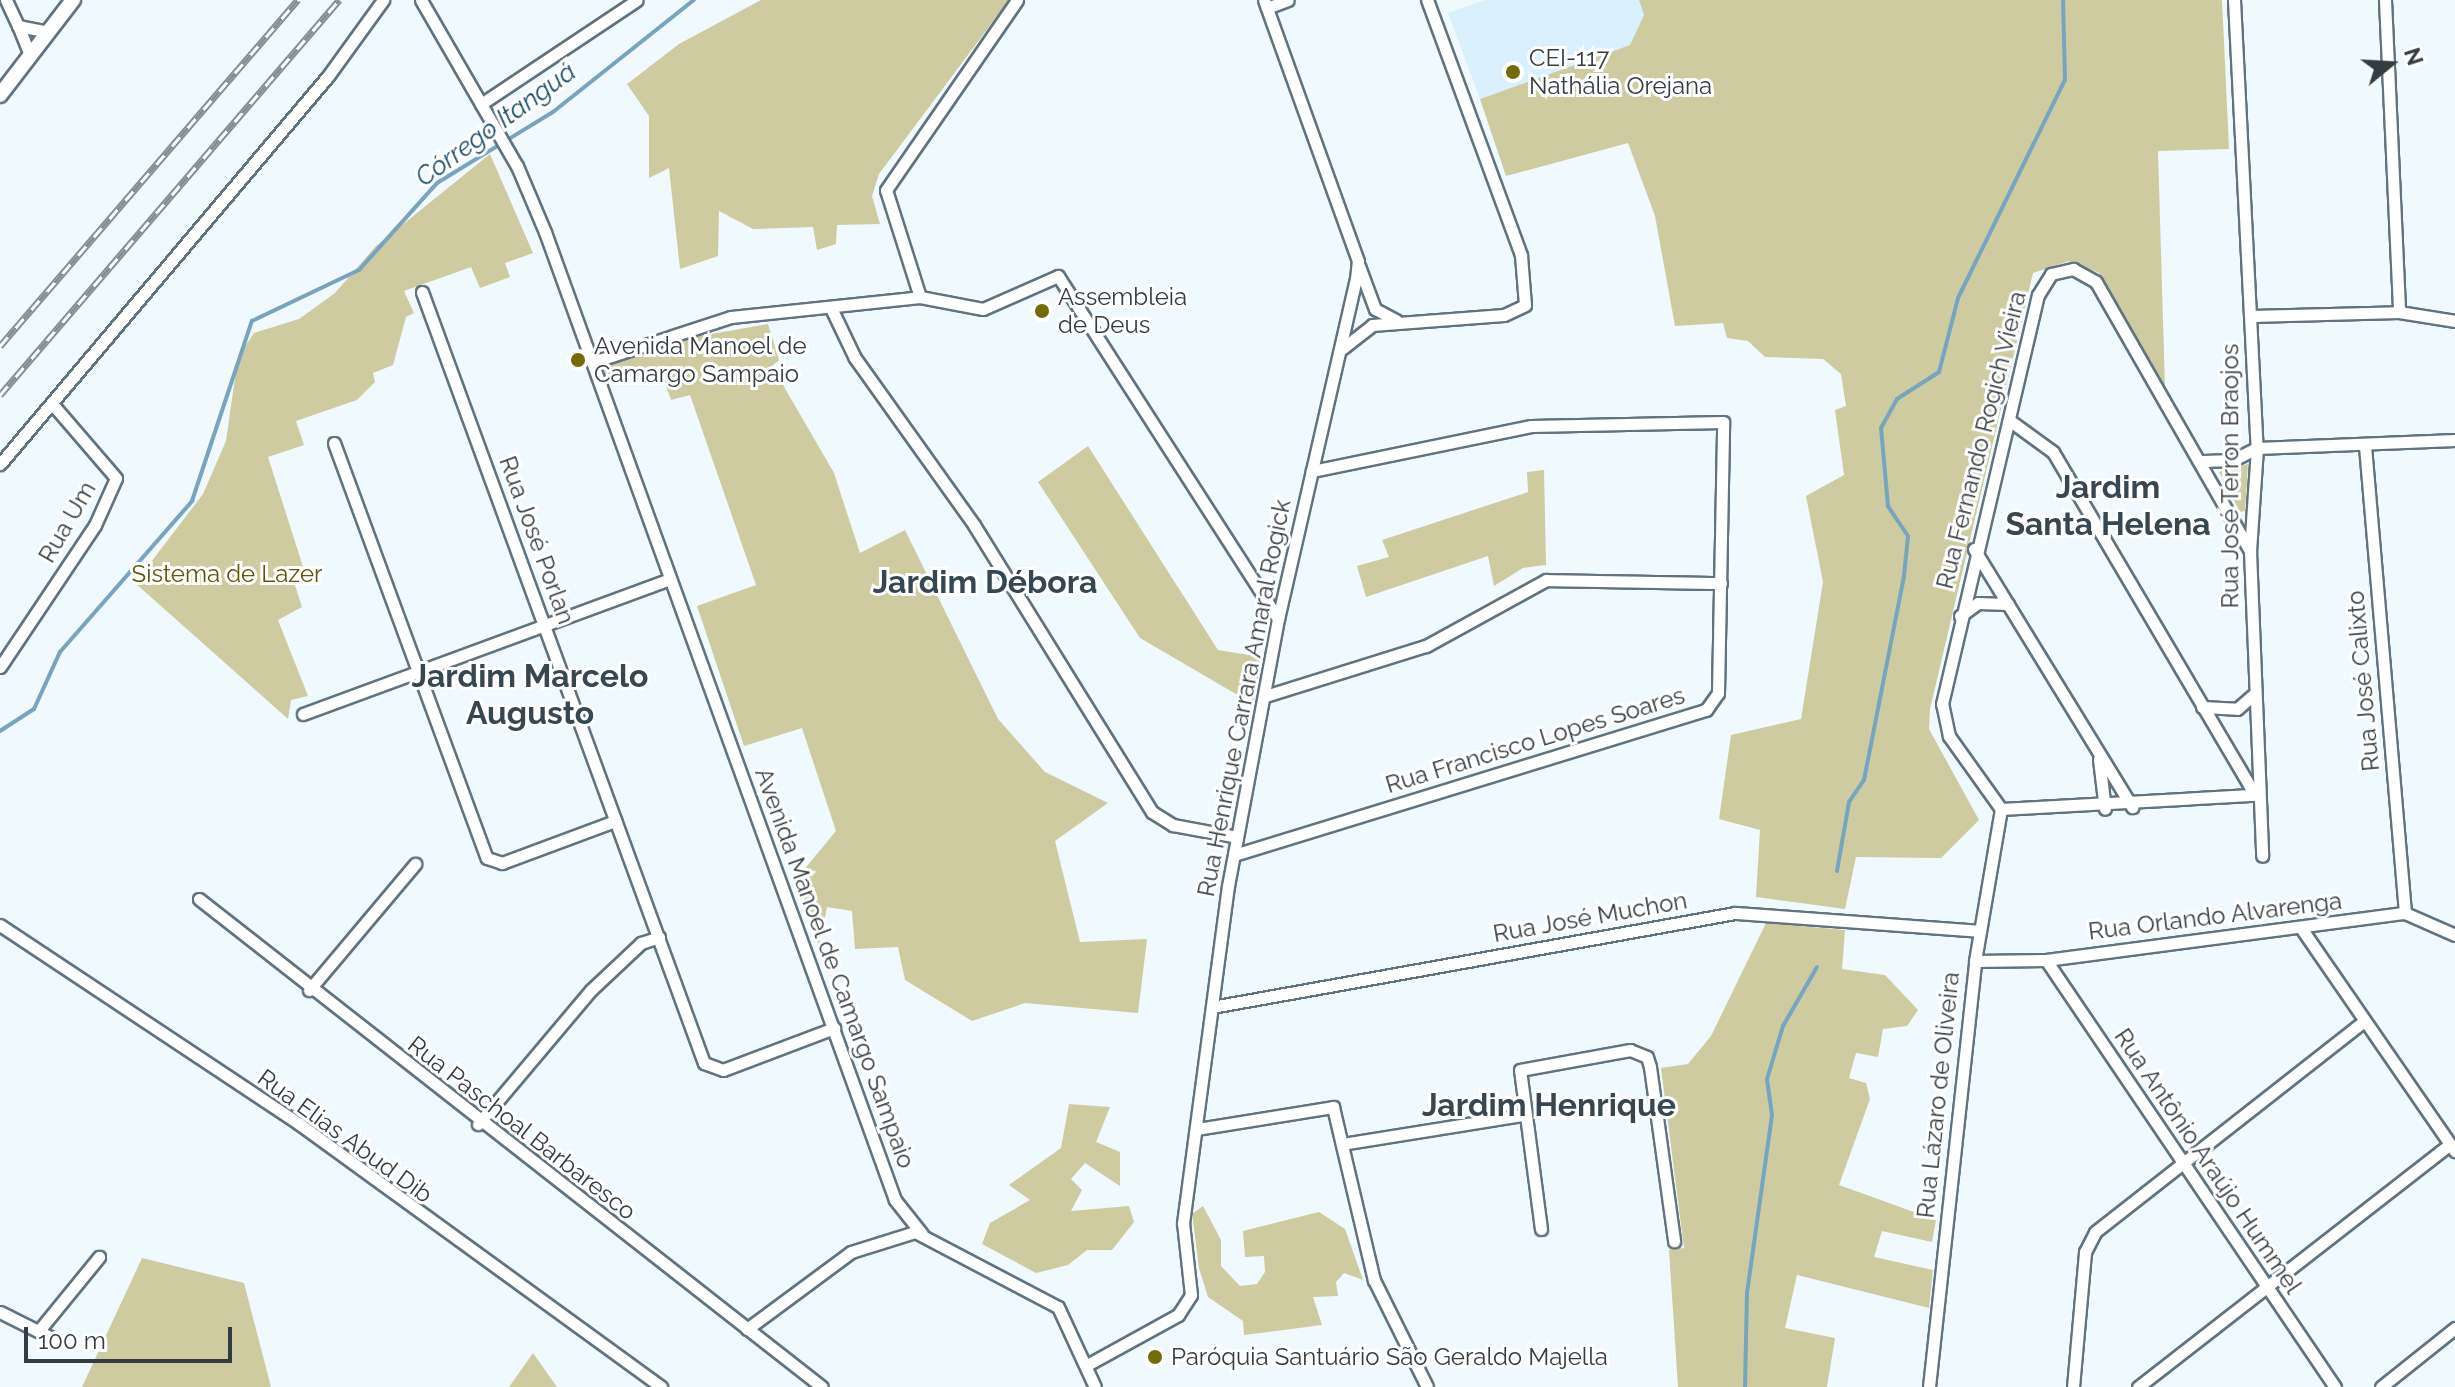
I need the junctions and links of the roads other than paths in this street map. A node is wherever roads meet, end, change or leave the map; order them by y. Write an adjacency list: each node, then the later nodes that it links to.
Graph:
1 (6, 0): 12 (street)
2 (73, 0): 13 (street)
3 (383, 0): 27 (street)
4 (421, 0): 16 (street, Avenida Manoel de Camargo Sampaio)
5 (637, 0): 16 (street)
6 (1017, 0): 19 (street)
7 (1288, 0): 11 (street)
8 (1427, 0): 24 (street)
9 (2234, 0): 22 (street, Rua José Terron Braojos)
10 (2385, 0): 21 (street)
11 (1265, 4): 17 (street)
12 (18, 26): 13 (street); 14 (street)
13 (48, 32): 14 (street)
14 (30, 55): 15 (street)
15 (0, 95)
16 (481, 104): 26 (street, Avenida Manoel de Camargo Sampaio)
17 (1358, 261): 24 (street); 25 (street, Rua Henrique Carrara Amaral Rogick)
18 (422, 292): 43 (street, Rua José Porlan)
19 (920, 297): 20 (street); 42 (street)
20 (831, 308): 26 (street); 58 (street)
21 (2399, 312): 22 (street); 23 (street)
22 (2251, 316): 32 (street, Rua José Terron Braojos)
23 (2455, 321)
24 (1401, 322): 25 (street)
25 (1337, 359): 35 (street, Rua Henrique Carrara Amaral Rogick)
26 (593, 362): 38 (street, Avenida Manoel de Camargo Sampaio)
27 (54, 406): 34 (street); 44 (street, Rua Um)
28 (2009, 420): 33 (street, Rua Fernando Rogich Vieira); 36 (street, Rua Fernando Rogich Vieira); 48 (street)
29 (2455, 440): 31 (street)
30 (334, 443): 45 (street)
31 (2365, 446): 32 (street); 63 (street, Rua José Calixto)
32 (2257, 448): 33 (street); 37 (street, Rua José Terron Braojos)
33 (2203, 461): 37 (street, Rua Fernando Rogich Vieira)
34 (0, 464)
35 (1312, 471): 39 (street, Rua Francisco Lopes Soares); 42 (street, Rua Henrique Carrara Amaral Rogick)
36 (1974, 549): 40 (street); 41 (street, Rua Fernando Rogich Vieira)
37 (2250, 551): 46 (street, Rua José Terron Braojos)
38 (670, 579): 43 (street); 74 (street, Avenida Manoel de Camargo Sampaio)
39 (1721, 583): 47 (street); 59 (street, Rua Francisco Lopes Soares)
40 (2008, 604): 41 (street); 50 (street)
41 (1960, 616): 55 (street, Rua Fernando Rogich Vieira)
42 (1278, 619): 47 (street, Rua Henrique Carrara Amaral Rogick)
43 (546, 624): 45 (street); 57 (street, Rua José Porlan)
44 (0, 667)
45 (419, 672): 49 (street); 57 (street)
46 (2254, 694): 48 (street); 52 (street, Rua José Terron Braojos)
47 (1265, 696): 58 (street, Rua Henrique Carrara Amaral Rogick)
48 (2202, 707): 51 (street)
49 (303, 714)
50 (2093, 744): 54 (street); 56 (street)
51 (2233, 766): 52 (street); 53 (street)
52 (2255, 795): 53 (street); 60 (street, Rua José Terron Braojos)
53 (2224, 797): 54 (street)
54 (2132, 807): 56 (street)
55 (2001, 809): 56 (street); 66 (street, Rua Lázaro de Oliveira)
56 (2105, 809)
57 (615, 821): 68 (street, Rua José Porlan)
58 (1237, 837): 59 (street, Rua Henrique Carrara Amaral Rogick)
59 (1234, 855): 72 (street, Rua Henrique Carrara Amaral Rogick)
60 (2262, 856)
61 (415, 864): 71 (street)
62 (199, 899): 71 (street, Rua Paschoal Barbaresco)
63 (2405, 913): 65 (street, Rua Orlando Alvarenga); 67 (street)
64 (0, 925): 94 (street, Rua Elias Abud Dib)
65 (2301, 928): 69 (street, Rua Orlando Alvarenga); 73 (street)
66 (1979, 931): 70 (street, Rua Lázaro de Oliveira); 72 (street, Rua José Muchon)
67 (2455, 935)
68 (659, 937): 74 (street, Rua José Porlan); 76 (street)
69 (2046, 960): 70 (street, Rua Orlando Alvarenga); 80 (street, Rua Antônio Araújo Hummel)
70 (1975, 961): 98 (street, Rua Lázaro de Oliveira)
71 (309, 990): 76 (street, Rua Paschoal Barbaresco)
72 (1212, 1007): 77 (street, Rua Henrique Carrara Amaral Rogick)
73 (2364, 1021): 79 (street); 80 (street)
74 (834, 1028): 81 (street, Avenida Manoel de Camargo Sampaio)
75 (1523, 1115): 78 (street); 82 (street); 85 (street)
76 (478, 1124): 91 (street, Rua Paschoal Barbaresco)
77 (1197, 1129): 78 (street); 93 (street, Rua Henrique Carrara Amaral Rogick)
78 (1342, 1144): 97 (street)
79 (2453, 1148): 87 (street)
80 (2180, 1162): 87 (street, Rua Antônio Araújo Hummel); 99 (street)
81 (895, 1200): 83 (street, Avenida Manoel de Camargo Sampaio); 84 (street, Avenida Manoel de Camargo Sampaio)
82 (1541, 1229)
83 (899, 1234): 84 (street, Avenida Manoel de Camargo Sampaio); 91 (street)
84 (922, 1234): 93 (street, Avenida Manoel de Camargo Sampaio)
85 (1674, 1241)
86 (99, 1257): 89 (street)
87 (2267, 1287): 100 (street); 101 (street, Rua Antônio Araújo Hummel)
88 (0, 1312): 89 (street)
89 (41, 1328): 92 (street)
90 (2455, 1328): 102 (street)
91 (747, 1329): 95 (street, Rua Paschoal Barbaresco)
92 (56, 1340)
93 (1087, 1365): 96 (street, Avenida Manoel de Camargo Sampaio)
94 (661, 1387)
95 (822, 1387)
96 (1095, 1387)
97 (1427, 1387)
98 (1929, 1387)
99 (2073, 1387)
100 (2138, 1387)
101 (2335, 1387)
102 (2381, 1387)

